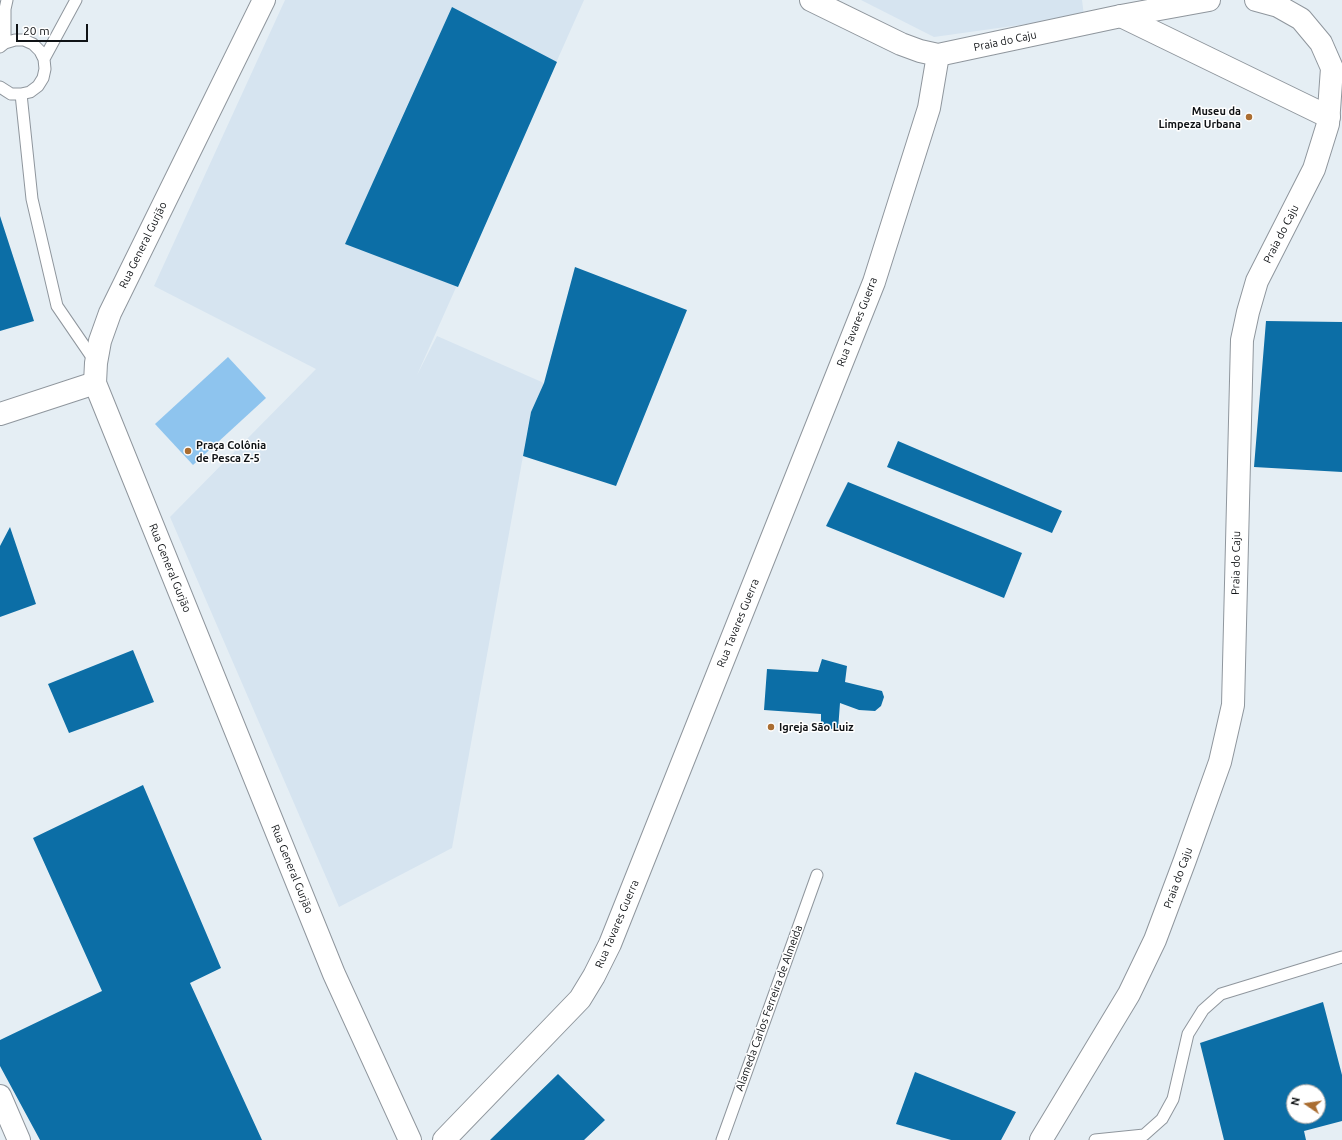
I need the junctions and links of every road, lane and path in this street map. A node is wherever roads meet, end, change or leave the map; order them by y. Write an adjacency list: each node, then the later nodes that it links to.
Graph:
1 (7, 0): 8 (lane)
2 (76, 0): 10 (lane)
3 (264, 0): 14 (street, Rua General Gurjão)
4 (812, 0): 9 (street, Praia do Caju)
5 (1209, 0): 7 (street, Praia do Caju)
6 (1256, 0): 13 (street, Praia do Caju)
7 (1121, 16): 9 (street, Praia do Caju); 13 (street)
8 (3, 45): 10 (lane)
9 (938, 55): 21 (street, Rua Tavares Guerra)
10 (44, 59): 12 (lane)
11 (0, 88): 12 (lane)
12 (21, 94): 14 (lane)
13 (1329, 117): 23 (street, Praia do Caju)
14 (96, 373): 15 (street); 20 (street, Rua General Gurjão)
15 (0, 414)
16 (817, 876): 22 (lane, Alameda Carlos Ferreira de Almeida)
17 (1342, 957): 24 (lane)
18 (0, 1096): 19 (street)
19 (19, 1140)
20 (410, 1140)
21 (444, 1140)
22 (722, 1140)
23 (1041, 1140)
24 (1095, 1140)

